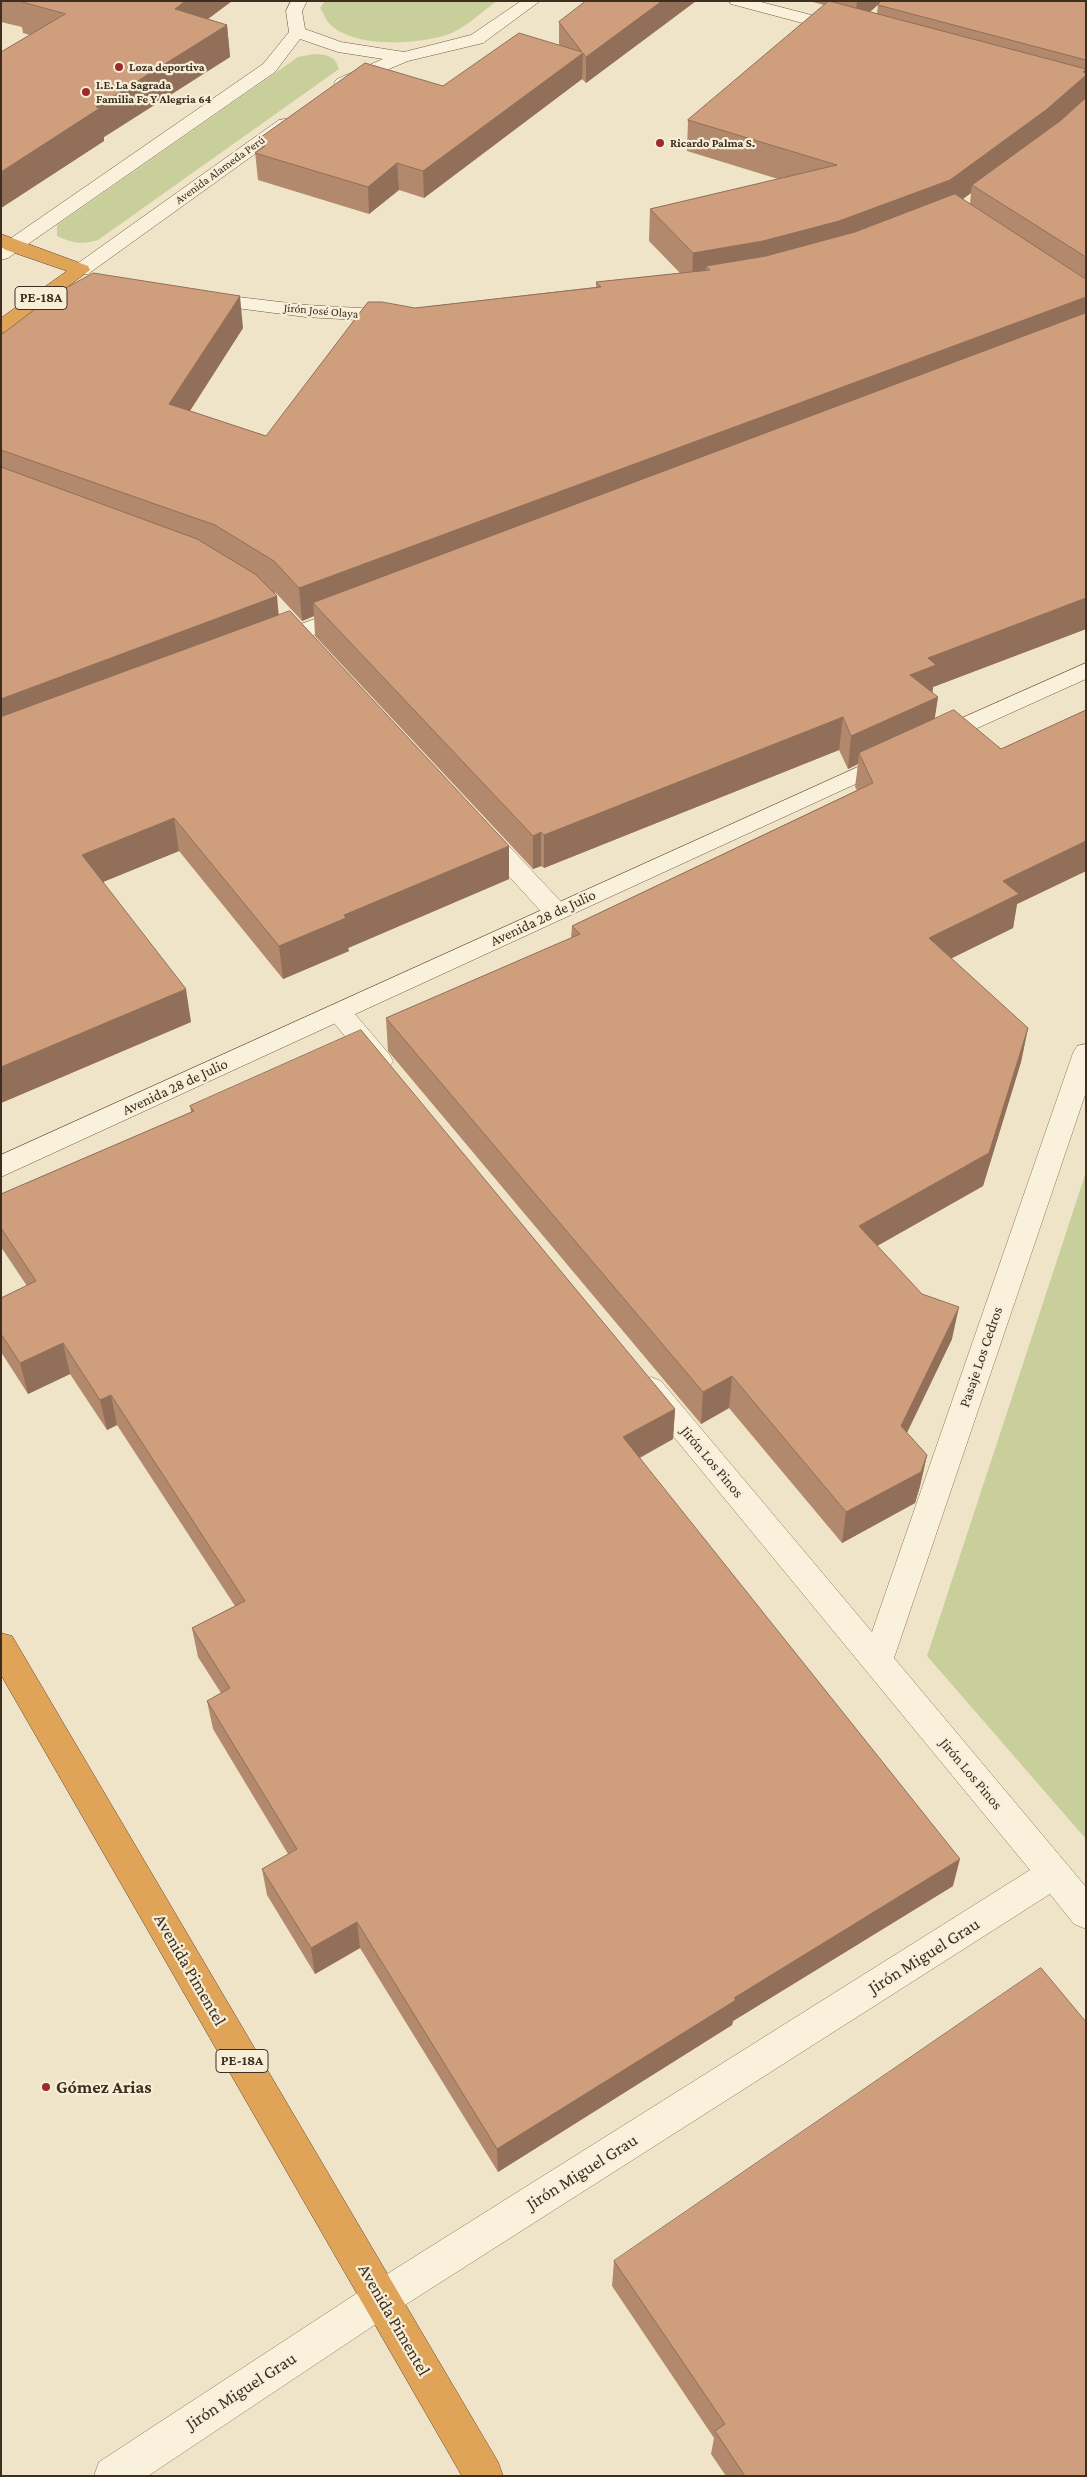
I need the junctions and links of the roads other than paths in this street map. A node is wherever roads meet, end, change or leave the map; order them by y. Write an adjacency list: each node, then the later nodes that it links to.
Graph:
1 (299, 1): 4 (street)
2 (532, 1): 6 (street)
3 (737, 1): 5 (street)
4 (297, 32): 6 (street); 9 (street)
5 (860, 33)
6 (404, 57): 7 (street)
7 (329, 92)
8 (297, 115): 10 (street, Avenida Alameda Perú)
9 (5, 246): 10 (highway, PE-18A)
10 (81, 270): 11 (street); 14 (highway, Avenida Alameda Perú / PE-18A)
11 (106, 278)
12 (184, 296): 13 (street, Jirón José Olaya)
13 (414, 318)
14 (1, 327)
15 (373, 605): 16 (street)
16 (252, 650)
17 (1086, 670): 19 (street, Avenida 28 de Julio)
18 (468, 817): 19 (street)
19 (556, 912): 20 (street, Avenida 28 de Julio)
20 (339, 1012): 22 (street); 23 (street, Avenida 28 de Julio)
21 (1086, 1052): 26 (street, Pasaje Los Cedros)
22 (396, 1080)
23 (1, 1167)
24 (636, 1371): 26 (street, Jirón Los Pinos)
25 (1, 1646): 29 (highway, Avenida Pimentel / PE-18A)
26 (877, 1661): 27 (street, Jirón Los Pinos)
27 (1053, 1874): 28 (street, Jirón Los Pinos); 29 (street, Jirón Miguel Grau)
28 (1086, 1913)
29 (381, 2299): 30 (street, Jirón Miguel Grau); 31 (highway, Avenida Pimentel / PE-18A)
30 (113, 2476)
31 (484, 2476)

